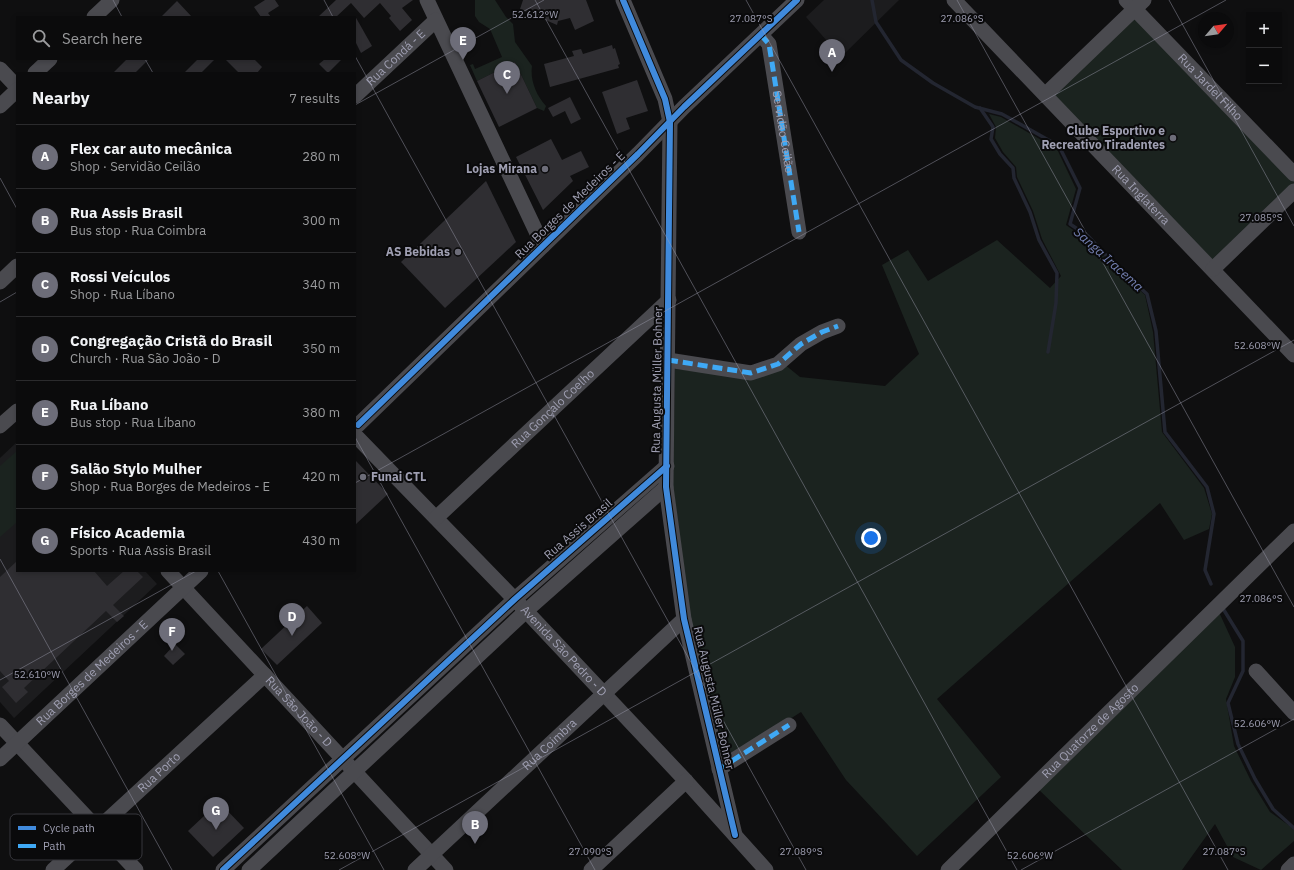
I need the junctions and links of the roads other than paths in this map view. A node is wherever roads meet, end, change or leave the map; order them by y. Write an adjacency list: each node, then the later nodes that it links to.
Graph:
1 (112, 0): 7 (street)
2 (427, 0): 8 (street)
3 (623, 0): 18 (street, Rua Augusta Müller Bohner)
4 (797, 0): 9 (street, Rua Borges de Medeiros - E)
5 (954, 0): 15 (street, Rua Inglaterra)
6 (1135, 3): 15 (street); 19 (street, Rua Jardel Filho)
7 (95, 16)
8 (436, 20): 16 (street, Rua Condá - E); 22 (street)
9 (761, 35): 18 (street, Rua Borges de Medeiros - E); 21 (street, Servidão Ceilão)
10 (49, 60): 12 (street)
11 (0, 69): 13 (street)
12 (36, 72)
13 (16, 88)
14 (16, 90): 17 (street)
15 (1046, 94): 24 (street, Rua Inglaterra)
16 (356, 95)
17 (0, 106)
18 (670, 122): 22 (street, Rua Borges de Medeiros - E); 26 (street, Rua Augusta Müller Bohner)
19 (1294, 174)
20 (1294, 191): 24 (street)
21 (799, 232)
22 (543, 246): 32 (street, Rua Borges de Medeiros - E)
23 (16, 267): 25 (street)
24 (1213, 269): 28 (street, Rua Inglaterra)
25 (0, 282)
26 (668, 300): 29 (street, Rua Augusta Müller Bohner); 35 (street, Rua Gonçalo Coelho)
27 (838, 326): 29 (street)
28 (1294, 355)
29 (668, 360): 33 (street, Rua Augusta Müller Bohner)
30 (16, 412): 31 (street)
31 (0, 426)
32 (356, 430): 35 (street, Avenida São Pedro - D)
33 (666, 466): 34 (street, Rua Augusta Müller Bohner); 40 (street, Rua Assis Brasil)
34 (666, 487): 41 (street); 42 (street, Rua Augusta Müller Bohner)
35 (436, 518): 40 (street, Avenida São Pedro - D)
36 (1294, 532): 74 (street, Rua Quatorze de Agosto)
37 (169, 572): 39 (street, Rua São João - D)
38 (200, 572): 39 (street, Rua Borges de Medeiros - E)
39 (184, 587): 44 (street, Rua São João - D); 51 (street, Rua Borges de Medeiros - E)
40 (515, 599): 41 (street, Avenida São Pedro - D); 45 (street, Rua Assis Brasil)
41 (526, 611): 46 (street); 47 (street, Avenida São Pedro - D)
42 (684, 619): 47 (street, Rua Coimbra); 54 (street, Rua Augusta Müller Bohner)
43 (1256, 671): 48 (street)
44 (265, 675): 53 (street, Rua São João - D); 58 (street, Rua Porto)
45 (428, 681): 46 (street); 53 (street, Rua Assis Brasil)
46 (438, 693): 55 (street)
47 (604, 694): 56 (street, Avenida São Pedro - D); 62 (street, Rua Coimbra)
48 (1294, 713)
49 (0, 725): 51 (street)
50 (789, 725): 54 (street)
51 (17, 743): 52 (street, Rua Borges de Medeiros - E); 57 (street)
52 (0, 759)
53 (344, 760): 55 (street, Rua São João - D); 60 (street, Rua Assis Brasil)
54 (719, 769): 59 (street, Rua Augusta Müller Bohner)
55 (354, 771): 61 (street); 62 (street, Rua São João - D)
56 (686, 781): 59 (street, Avenida São Pedro - D); 72 (street)
57 (85, 814)
58 (113, 814)
59 (735, 835): 73 (street, Avenida São Pedro - D)
60 (261, 836): 61 (street); 68 (street, Rua Assis Brasil)
61 (272, 848): 69 (street)
62 (431, 854): 70 (street, Rua Coimbra); 71 (street, Rua São João - D)
63 (64, 860): 66 (street, Rua Porto)
64 (127, 860): 67 (street)
65 (1294, 864): 75 (street)
66 (53, 870)
67 (136, 870)
68 (223, 870)
69 (249, 870)
70 (415, 870)
71 (446, 870)
72 (590, 870)
73 (766, 870)
74 (948, 870)
75 (1288, 870)

